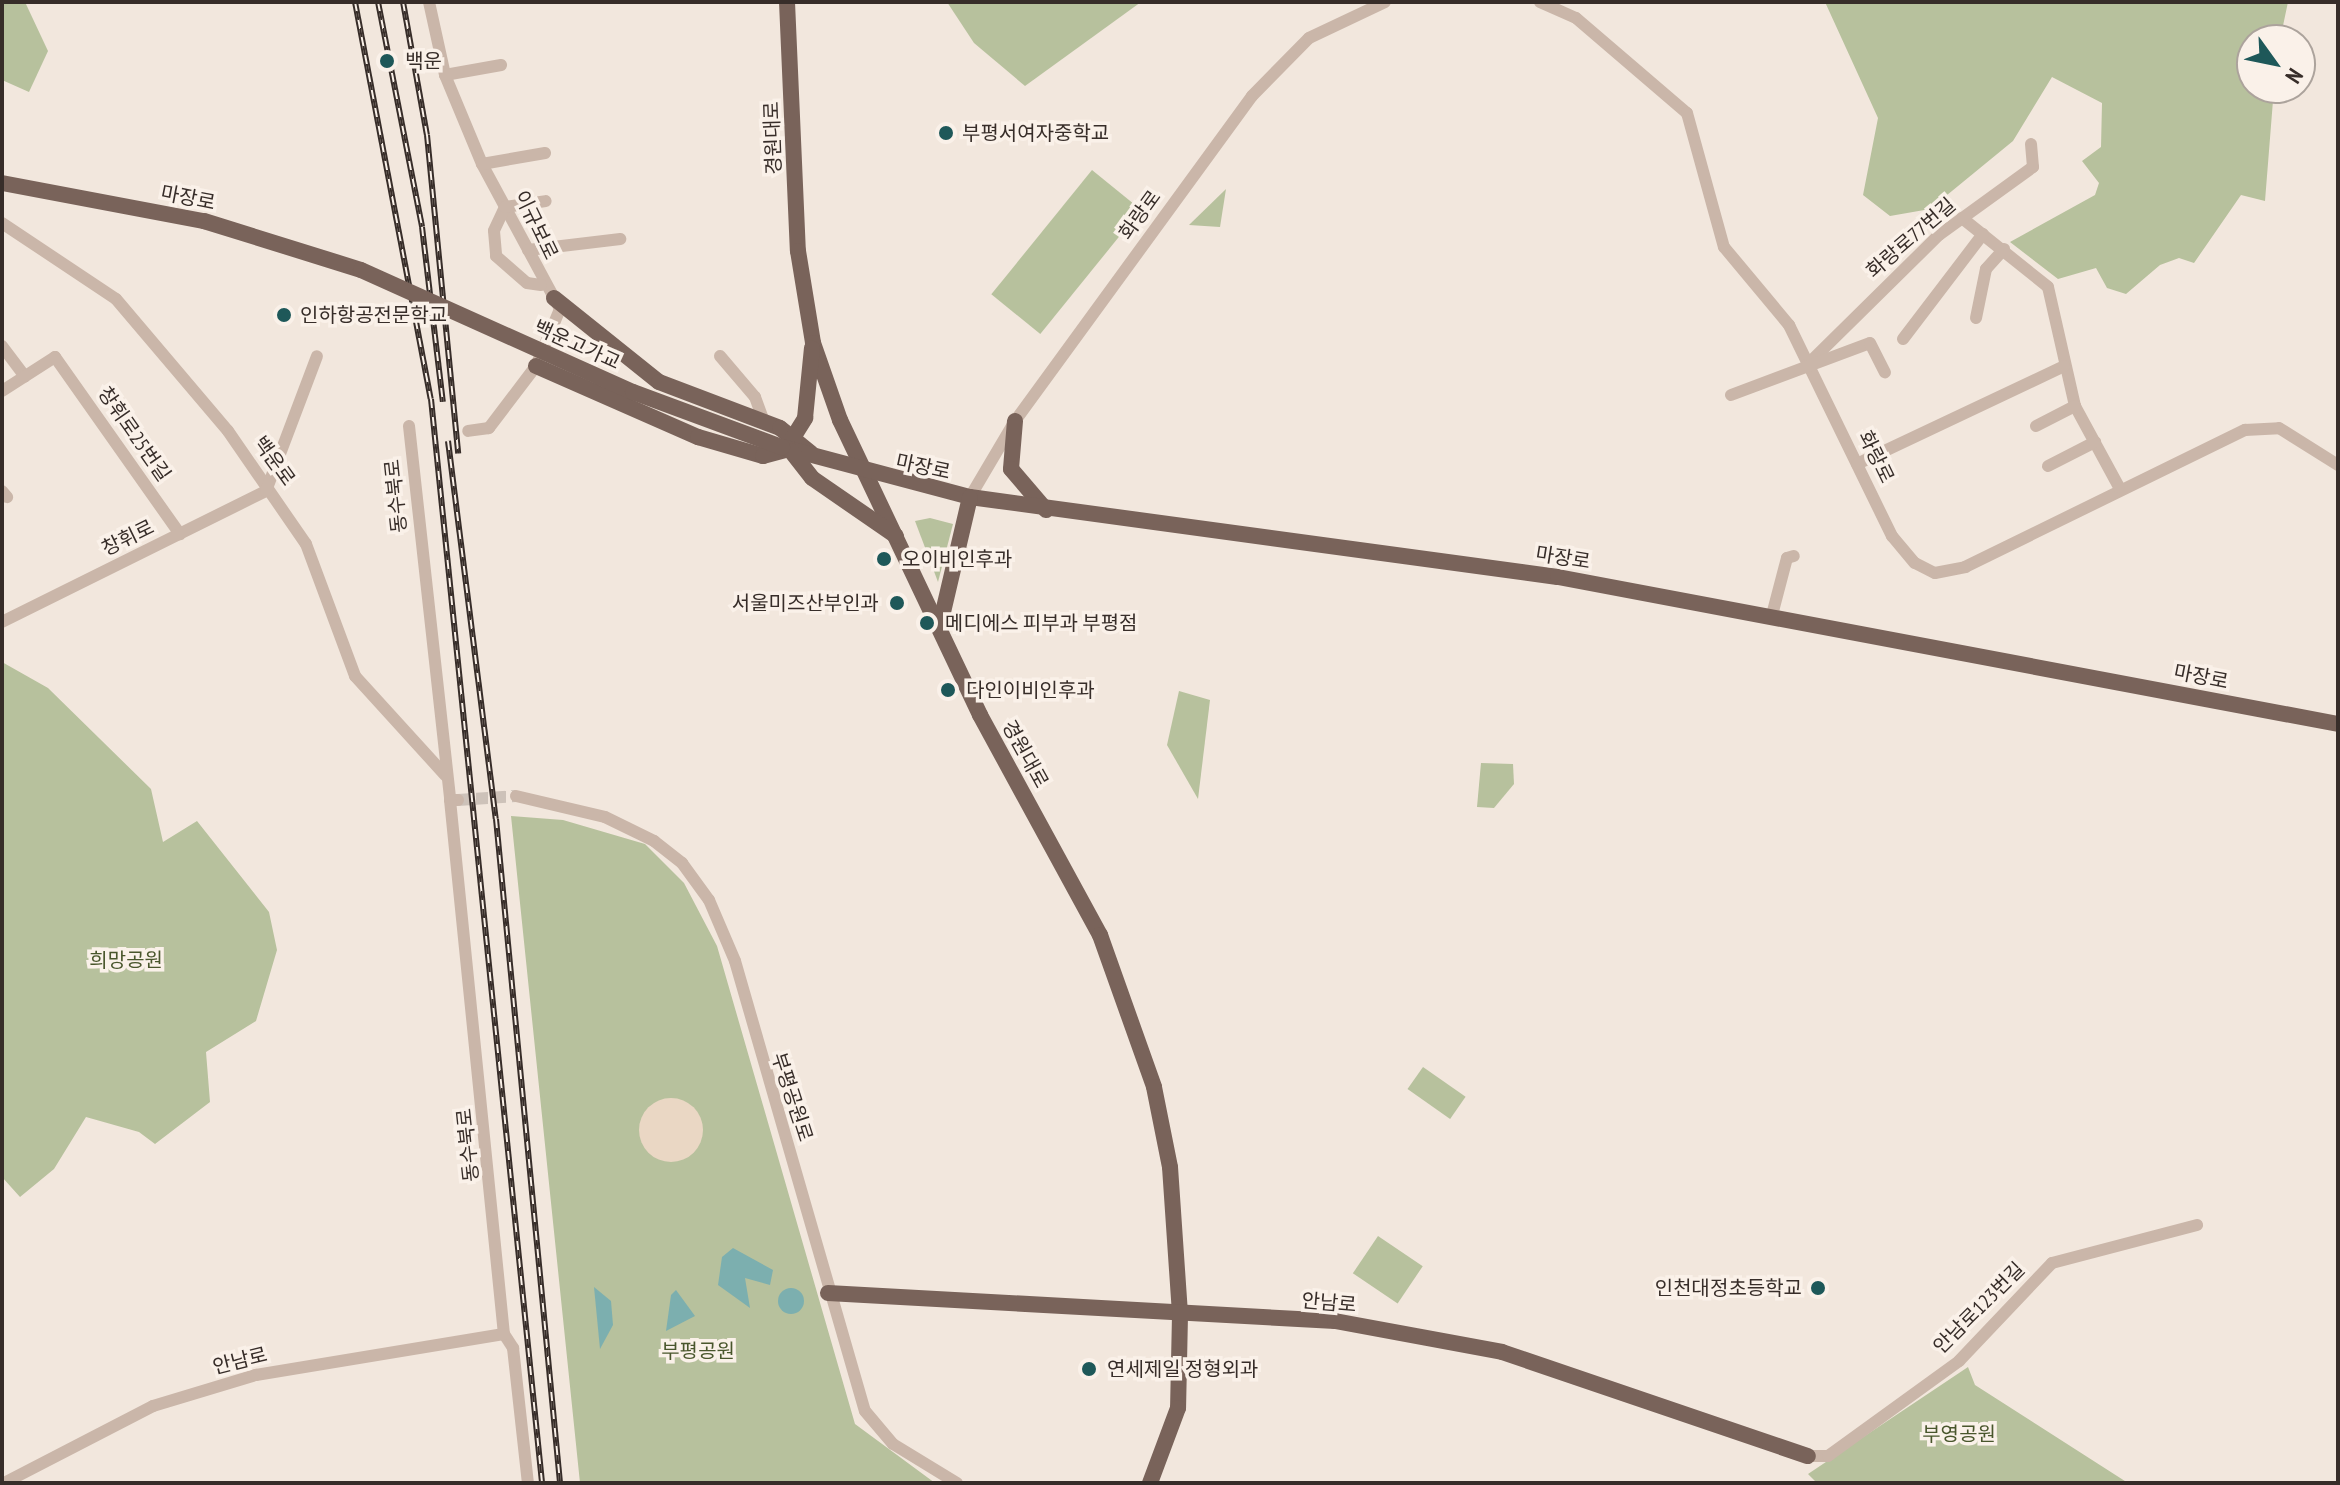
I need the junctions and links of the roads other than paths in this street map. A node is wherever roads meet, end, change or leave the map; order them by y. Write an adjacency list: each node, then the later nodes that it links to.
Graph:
1 (429, 2): 6 (street, 이규보로)
2 (787, 2): 23 (main road, 경원대로)
3 (1385, 2): 35 (street, 화랑로)
4 (1540, 2): 27 (street, 화랑로)
5 (501, 65): 6 (street)
6 (445, 75): 9 (street, 이규보로)
7 (2031, 144): 13 (street, 화랑로77번길)
8 (545, 153): 9 (street)
9 (482, 164): 12 (street, 이규보로)
10 (2, 183): 19 (main road, 마장로)
11 (546, 201): 12 (street)
12 (505, 207): 18 (street, 이규보로); 20 (street)
13 (1962, 218): 15 (street); 27 (street, 화랑로77번길)
14 (2, 223): 46 (street, 백운로)
15 (1983, 234): 17 (street); 22 (street)
16 (620, 239): 18 (street)
17 (2004, 249): 21 (street); 29 (street)
18 (528, 250): 20 (street, 이규보로)
19 (361, 270): 41 (main road, 백운고가교, bridge)
20 (548, 292): 28 (street, 이규보로); 36 (main road)
21 (1976, 318)
22 (1903, 339)
23 (813, 343): 36 (main road); 41 (main road); 45 (main road, 경원대로)
24 (2, 346): 31 (street)
25 (317, 356): 46 (street)
26 (720, 356): 36 (street)
27 (1808, 364): 30 (street); 33 (street); 42 (street, 화랑로)
28 (536, 366): 39 (street, 이규보로); 41 (main road)
29 (2064, 366): 34 (street); 42 (street)
30 (1885, 372)
31 (25, 376): 32 (street); 50 (street, 창휘로25번길)
32 (2, 391)
33 (1731, 395)
34 (2075, 406): 38 (street); 40 (street)
35 (1015, 421): 48 (street, 화랑로); 49 (main road)
36 (772, 425): 41 (main road)
37 (409, 426): 57 (street, 동수북로)
38 (2036, 426)
39 (468, 431)
40 (2095, 442): 44 (street); 47 (street)
41 (789, 445): 45 (main road, 마장로); 51 (main road)
42 (1857, 464): 47 (street, 화랑로)
43 (2338, 465): 47 (street, 화랑로)
44 (2048, 466)
45 (869, 476): 48 (main road, 마장로); 51 (main road, 경원대로)
46 (268, 485): 50 (street, 창휘로); 57 (street, 백운로)
47 (2119, 487)
48 (970, 497): 49 (main road, 마장로); 55 (main road)
49 (1046, 510): 53 (main road, 마장로)
50 (180, 534): 54 (street, 창휘로)
51 (899, 538): 55 (main road, 경원대로)
52 (1794, 556): 53 (street)
53 (1772, 615): 56 (main road, 마장로)
54 (2, 622)
55 (940, 625): 61 (main road, 경원대로)
56 (2338, 724)
57 (445, 775): 62 (street, 동수북로)
58 (516, 796): 60 (street, 부평공원로)
59 (2197, 1225): 63 (street, 안남로123번길)
60 (828, 1293): 61 (main road, 안남로); 66 (street, 부평공원로)
61 (1180, 1315): 63 (main road, 안남로); 67 (main road, 경원대로)
62 (504, 1334): 64 (street, 안남로); 65 (street, 동수북로)
63 (1808, 1456)
64 (4, 1483)
65 (528, 1483)
66 (957, 1483)
67 (1150, 1483)

